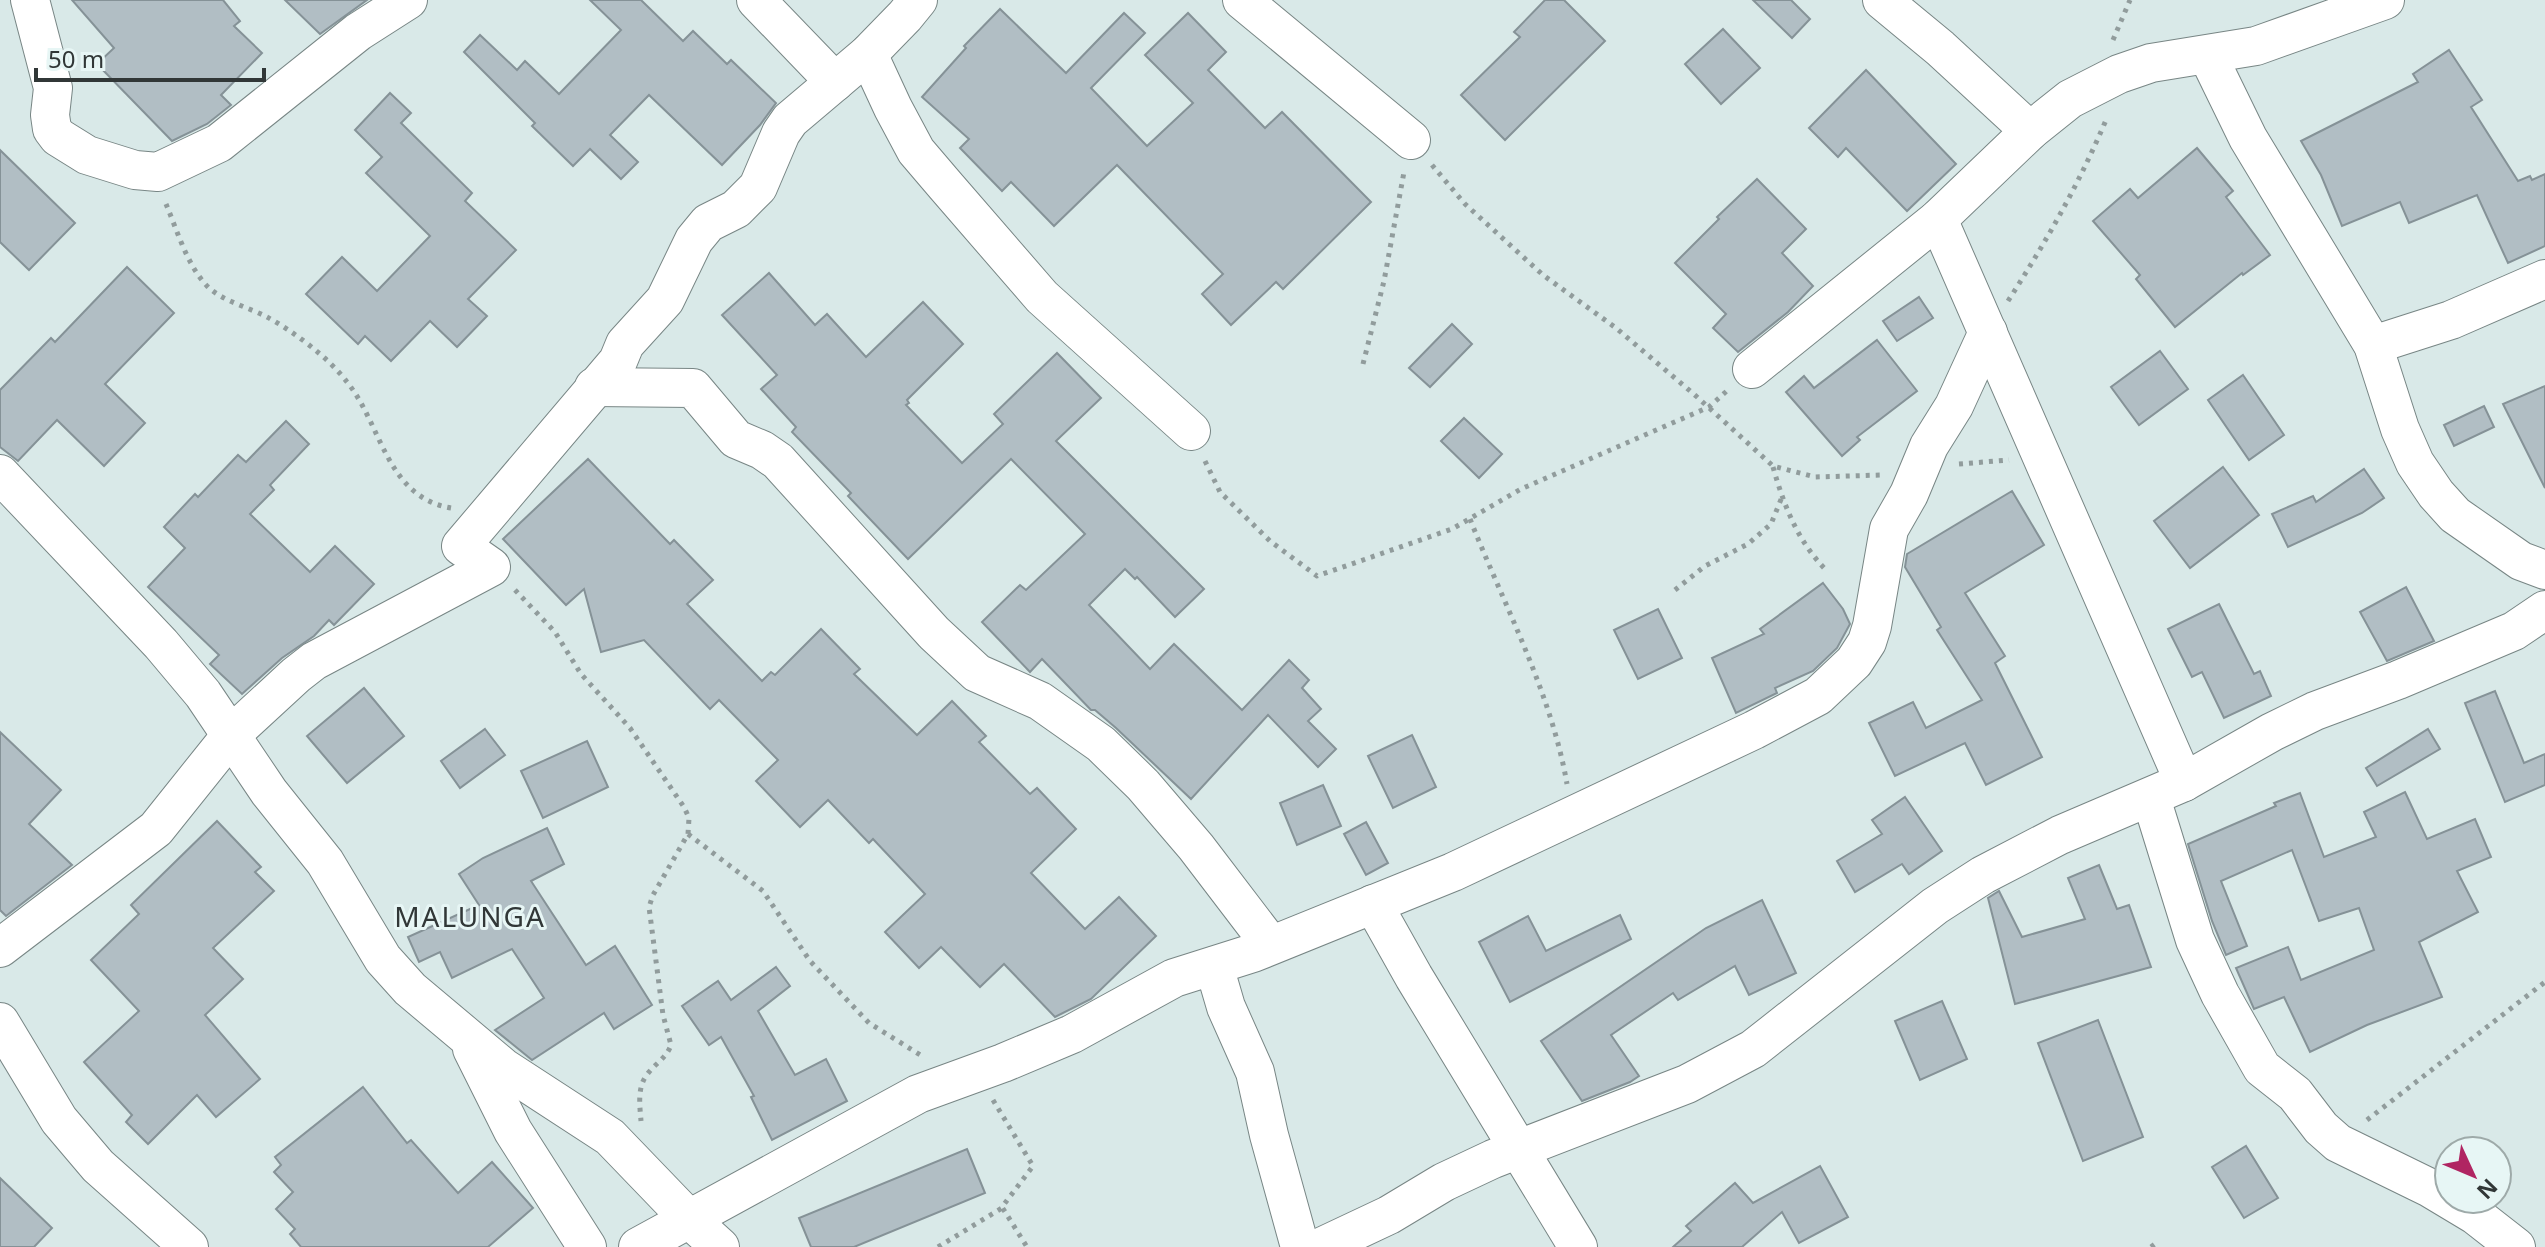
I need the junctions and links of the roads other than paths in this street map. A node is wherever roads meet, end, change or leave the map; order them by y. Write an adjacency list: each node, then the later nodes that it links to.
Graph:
1 (30, 0): 2 (street)
2 (408, 0)
3 (756, 0): 11 (street)
4 (918, 0): 9 (street)
5 (1242, 0): 13 (street)
6 (1882, 0): 12 (street)
7 (2385, 0): 8 (street)
8 (2323, 10): 10 (street)
9 (868, 54): 11 (street); 20 (street)
10 (2208, 56): 12 (street); 17 (street)
11 (835, 82): 19 (street)
12 (2030, 131): 14 (street)
13 (1411, 140)
14 (1938, 219): 16 (street); 18 (street)
15 (2545, 279): 17 (street)
16 (1988, 332): 25 (street); 26 (street)
17 (2373, 345): 22 (street)
18 (1752, 369)
19 (594, 387): 24 (street); 27 (street)
20 (1191, 431)
21 (0, 474): 24 (street)
22 (2545, 570)
23 (2545, 610): 25 (street)
24 (232, 734): 28 (street); 31 (street)
25 (2168, 790): 32 (street); 41 (street)
26 (1373, 904): 27 (street); 32 (street)
27 (1270, 944): 29 (street)
28 (0, 948)
29 (1214, 966): 33 (street); 38 (street)
30 (0, 1022): 34 (street)
31 (465, 1036): 33 (street); 35 (street)
32 (1520, 1149): 39 (street); 40 (street)
33 (688, 1218): 36 (street); 37 (street)
34 (189, 1247)
35 (587, 1247)
36 (638, 1247)
37 (720, 1247)
38 (1300, 1247)
39 (1321, 1247)
40 (1578, 1247)
41 (2516, 1247)

